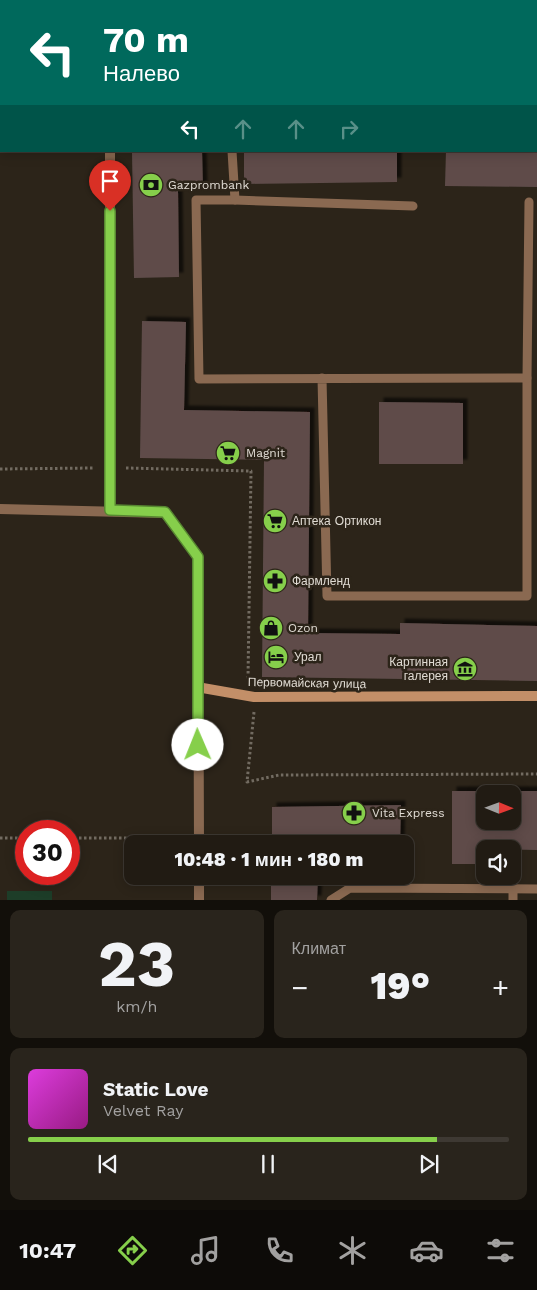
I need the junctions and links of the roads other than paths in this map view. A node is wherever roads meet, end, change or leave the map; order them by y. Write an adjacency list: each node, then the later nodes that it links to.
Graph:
1 (110, 152): 9 (street)
2 (232, 152): 3 (lane)
3 (235, 200): 5 (lane); 6 (lane)
4 (528, 202): 7 (lane)
5 (412, 206)
6 (322, 378): 7 (lane); 7 (lane)
7 (527, 378)
8 (0, 509): 9 (street)
9 (110, 510): 10 (street)
10 (197, 688): 11 (street, Первомайская улица); 12 (street)
11 (537, 696)
12 (199, 835)
13 (199, 885): 16 (street)
14 (513, 889): 15 (lane); 17 (lane); 18 (lane)
15 (537, 889)
16 (199, 900)
17 (332, 900)
18 (513, 900)

